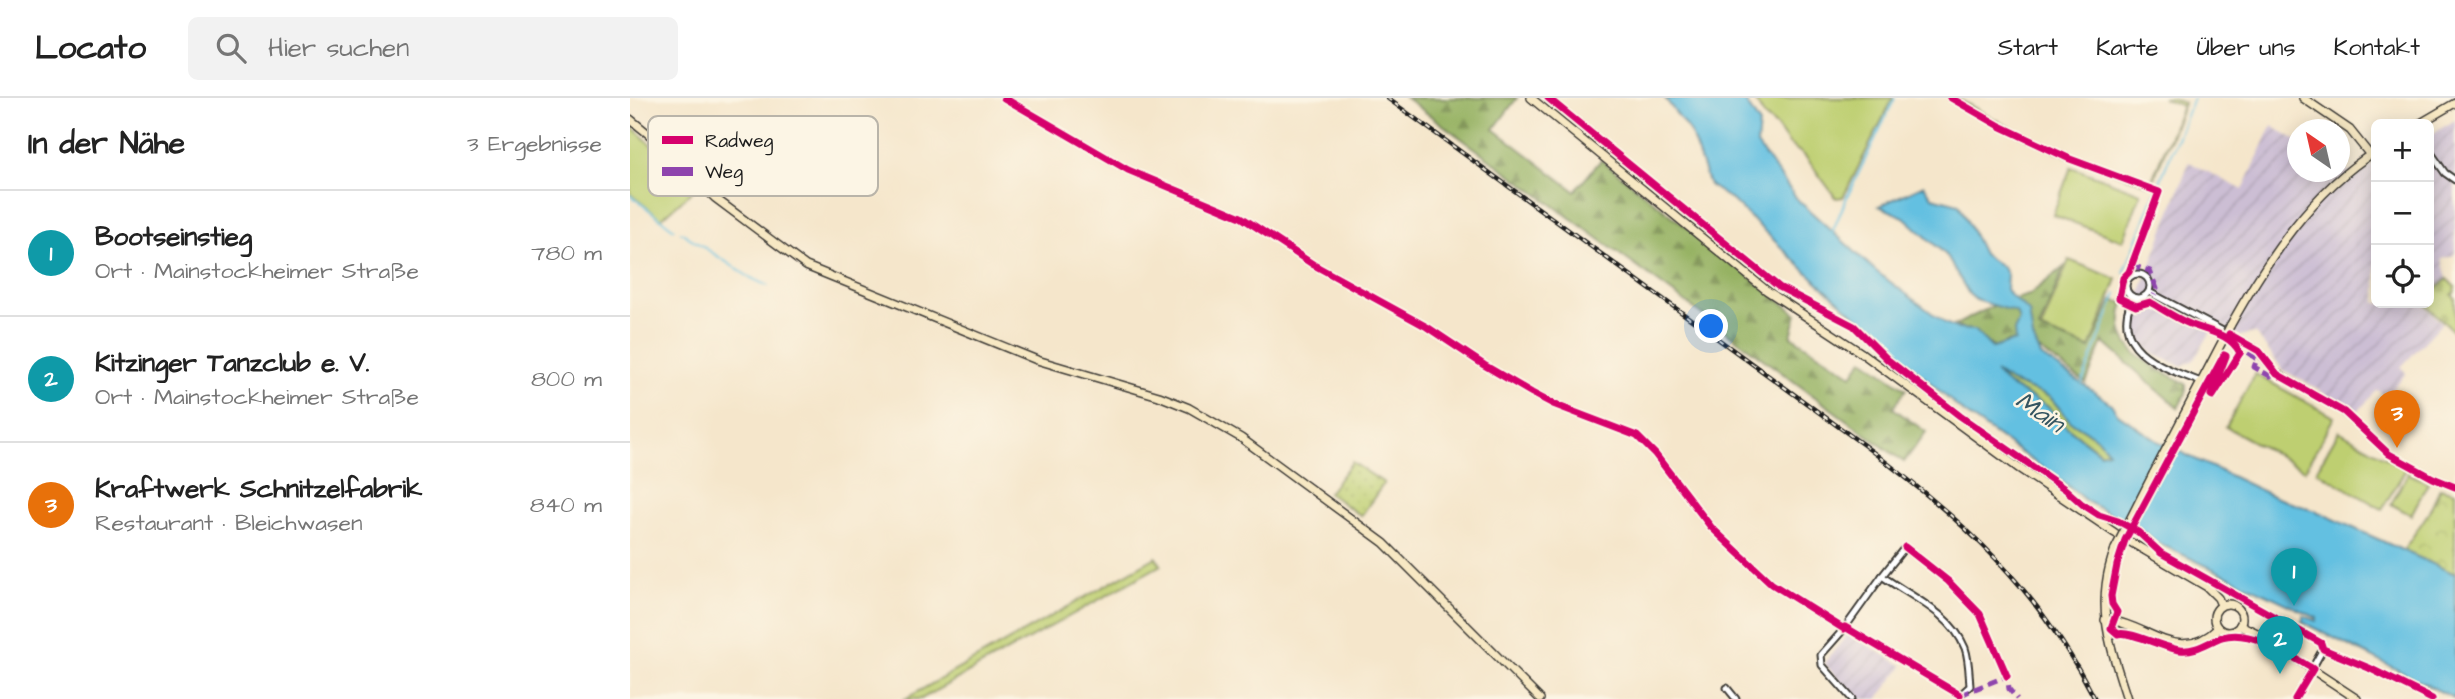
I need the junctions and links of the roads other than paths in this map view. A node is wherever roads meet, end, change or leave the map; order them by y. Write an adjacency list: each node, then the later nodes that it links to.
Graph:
1 (1531, 98): 18 (main road)
2 (2303, 98): 7 (main road)
3 (2455, 103): 5 (main road)
4 (630, 119): 6 (main road)
5 (2428, 119)
6 (648, 134)
7 (2371, 151)
8 (2371, 155): 14 (main road, bridge)
9 (2434, 157): 10 (street)
10 (2455, 180)
11 (713, 196): 26 (main road)
12 (2149, 292): 13 (street); 13 (street); 15 (street)
13 (2133, 298): 14 (street)
14 (2201, 382): 19 (main road, bridge)
15 (2455, 487)
16 (1905, 547): 17 (street)
17 (1882, 576): 21 (street); 25 (street)
18 (2221, 605): 20 (main road); 22 (main road)
19 (2105, 620): 22 (main road); 29 (main road)
20 (2241, 625): 22 (main road); 23 (main road)
21 (1845, 627): 25 (street); 28 (street)
22 (2218, 628)
23 (2313, 669): 30 (street); 31 (main road); 32 (street)
24 (1727, 688): 27 (street)
25 (1960, 697)
26 (1540, 699)
27 (1736, 699)
28 (1852, 699)
29 (2127, 699)
30 (2295, 699)
31 (2357, 699)
32 (2432, 699)

